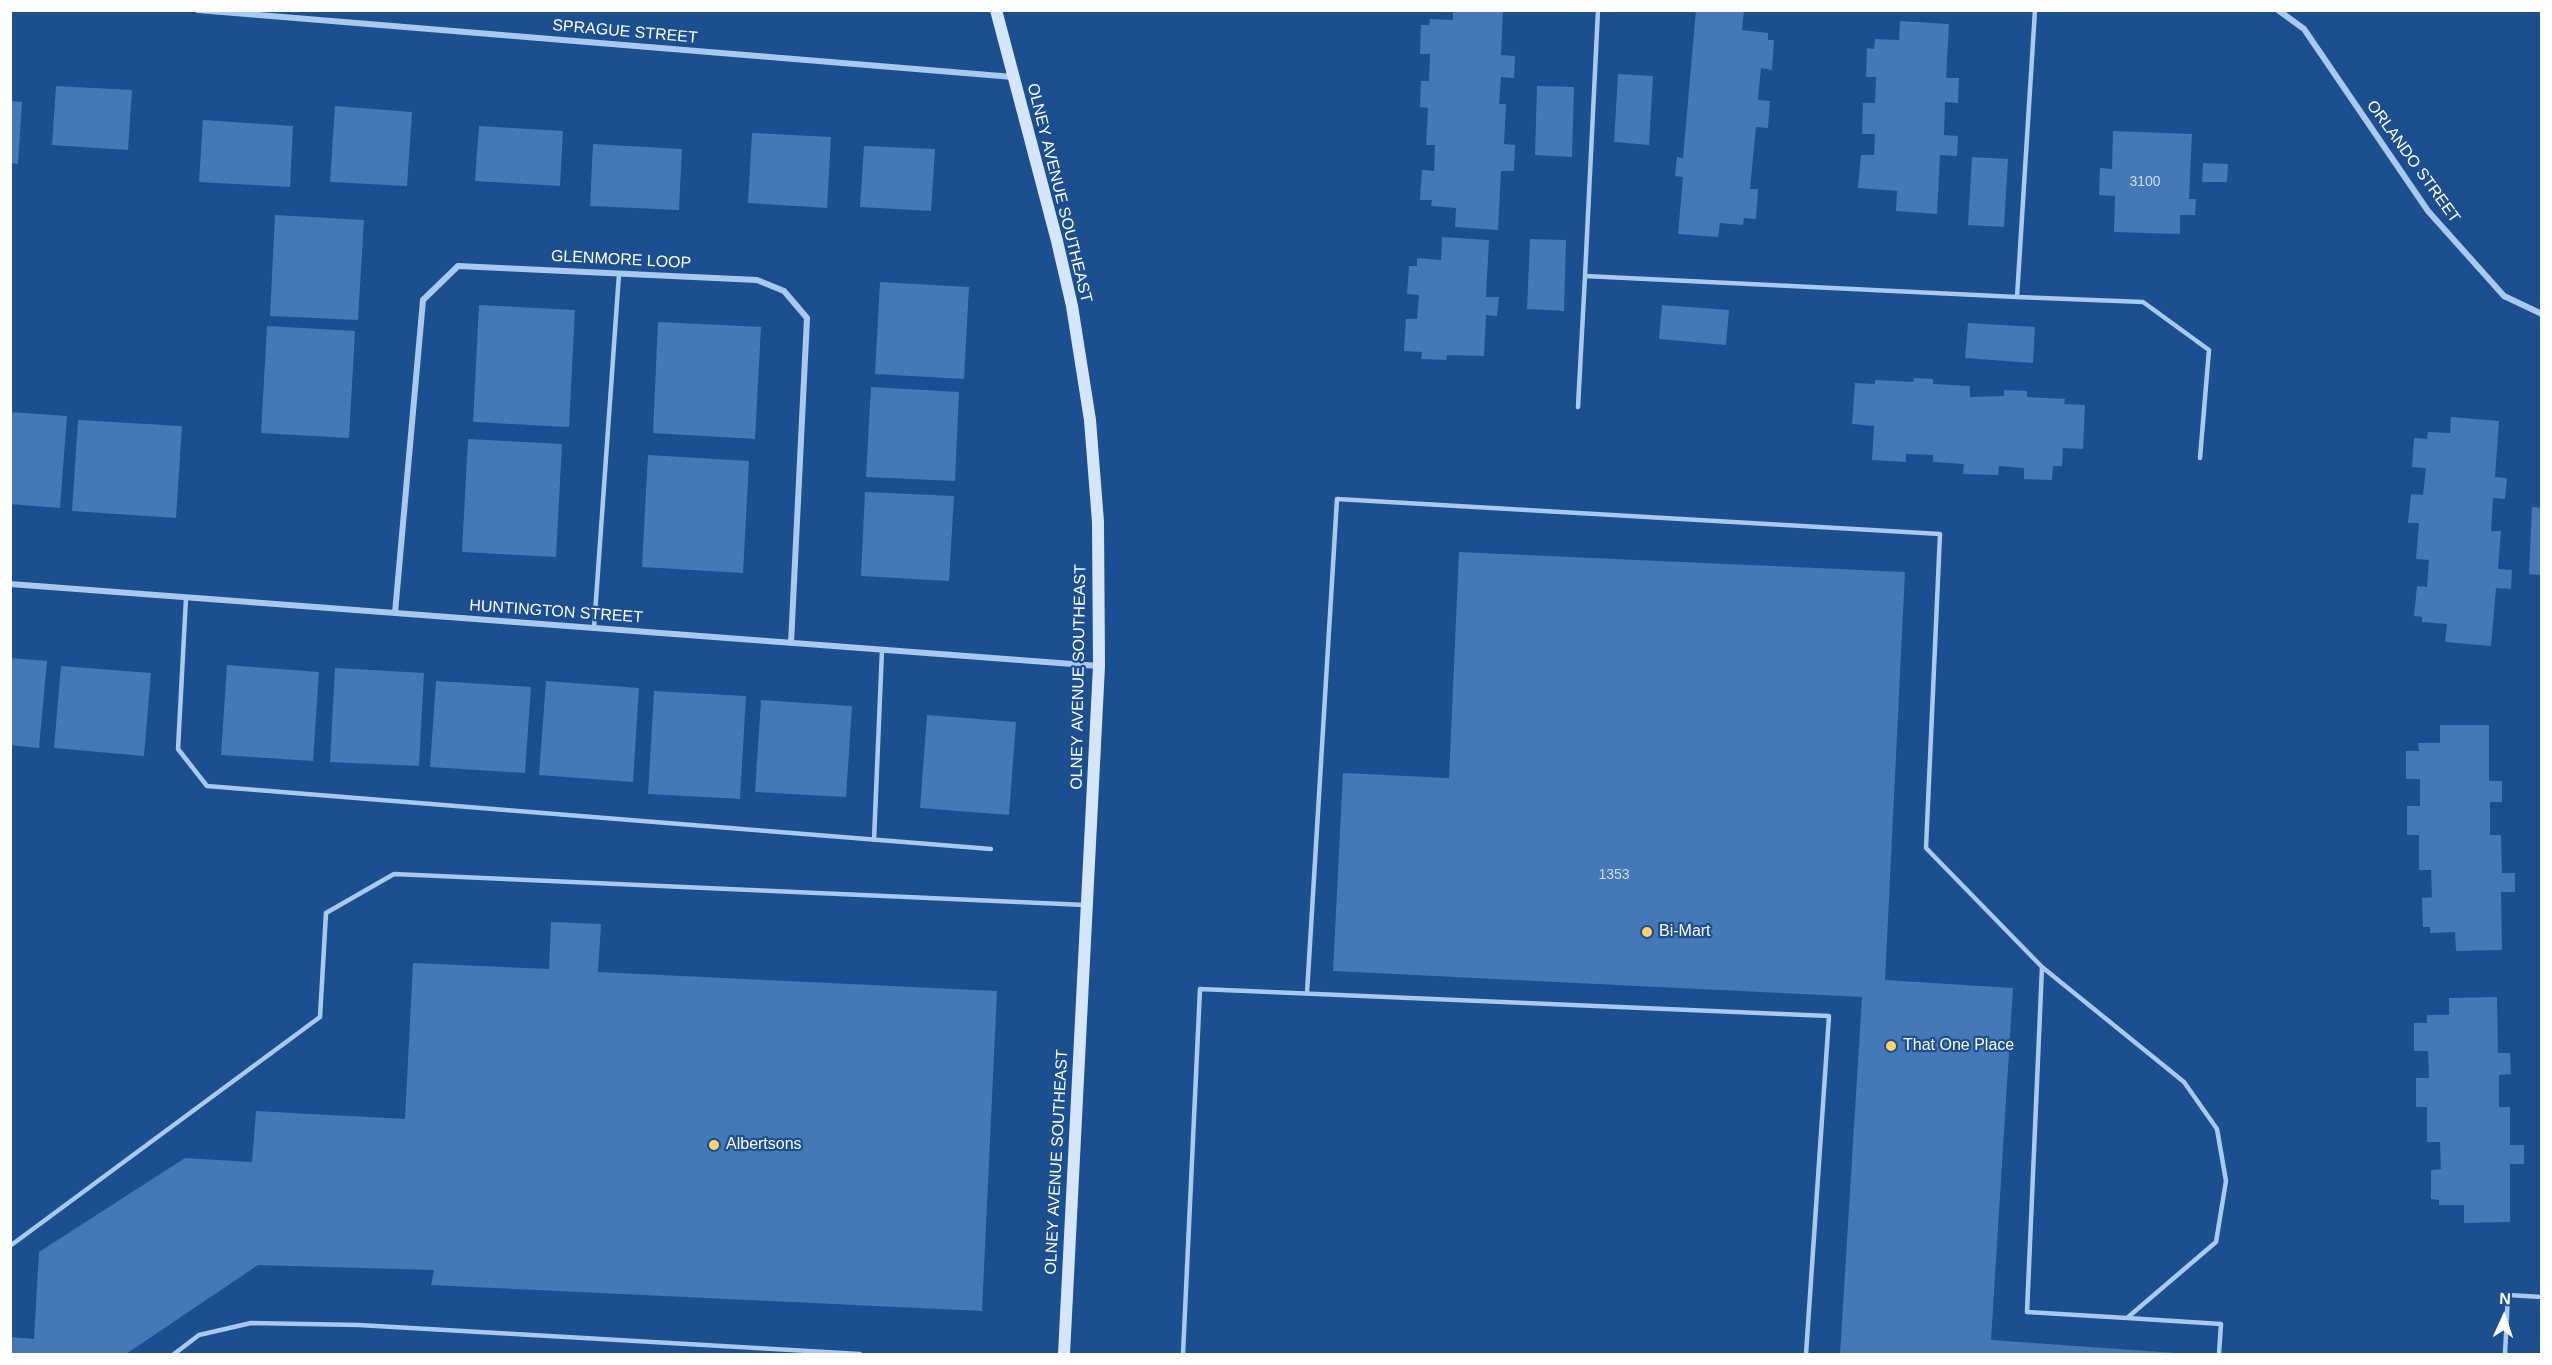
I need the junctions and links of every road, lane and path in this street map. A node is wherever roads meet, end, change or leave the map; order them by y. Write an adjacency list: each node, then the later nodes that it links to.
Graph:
1 (198, 10): 6 (street, SPRAGUE STREET)
2 (996, 10): 6 (main road, OLNEY AVENUE SOUTHEAST)
3 (1598, 10): 8 (lane)
4 (2034, 10): 9 (lane)
5 (2278, 10): 10 (street, ORLANDO STREET)
6 (1013, 77): 19 (main road, OLNEY AVENUE SOUTHEAST)
7 (619, 274): 15 (street, GLENMORE LOOP); 16 (lane); 17 (street, GLENMORE LOOP)
8 (1585, 276): 9 (lane); 11 (lane)
9 (2017, 297): 12 (lane)
10 (2541, 314)
11 (1578, 407)
12 (2200, 458)
13 (10, 584): 14 (street, HUNTINGTON STREET)
14 (186, 597): 15 (street, HUNTINGTON STREET); 20 (lane)
15 (395, 613): 16 (street, HUNTINGTON STREET)
16 (594, 628): 17 (street, HUNTINGTON STREET)
17 (791, 643): 18 (street, HUNTINGTON STREET)
18 (882, 650): 19 (street, HUNTINGTON STREET); 20 (lane)
19 (1100, 666): 22 (main road, OLNEY AVENUE SOUTHEAST)
20 (874, 840): 21 (lane)
21 (991, 849)
22 (1088, 905): 25 (lane); 30 (main road, OLNEY AVENUE SOUTHEAST)
23 (2042, 967): 24 (lane); 27 (lane); 27 (lane)
24 (1307, 993): 31 (lane); 32 (lane)
25 (10, 1246)
26 (2541, 1297): 34 (lane)
27 (2127, 1318): 33 (lane)
28 (174, 1354): 29 (lane)
29 (860, 1354)
30 (1064, 1354)
31 (1183, 1354)
32 (1806, 1354)
33 (2219, 1354)
34 (2505, 1354)

